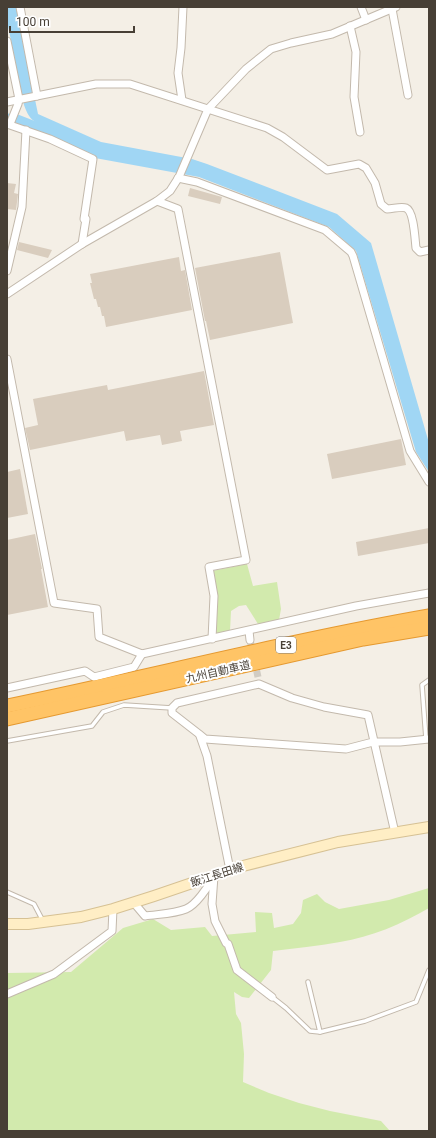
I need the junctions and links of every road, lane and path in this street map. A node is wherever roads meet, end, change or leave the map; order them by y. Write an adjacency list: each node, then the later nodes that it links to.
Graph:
1 (20, 7): 9 (street)
2 (183, 7): 11 (street)
3 (361, 7): 5 (street)
4 (394, 8): 5 (street); 8 (street)
5 (366, 20): 6 (street)
6 (350, 26): 13 (street); 16 (street)
7 (7, 41): 10 (street)
8 (408, 95)
9 (37, 96): 10 (street); 11 (street)
10 (18, 99): 12 (street); 14 (street)
11 (182, 100): 13 (street)
12 (7, 102)
13 (208, 109): 17 (street); 20 (street)
14 (8, 124): 15 (street)
15 (26, 130): 19 (street); 21 (street)
16 (360, 132)
17 (178, 177): 18 (street); 24 (street)
18 (157, 201): 19 (street); 29 (street)
19 (82, 244): 22 (street)
20 (429, 250)
21 (7, 271)
22 (7, 294)
23 (7, 359): 31 (street)
24 (429, 482)
25 (429, 593): 28 (street)
26 (429, 616): 33 (highway, 九州自動車道 / E3)
27 (429, 628): 33 (highway, 九州自動車道 / E3)
28 (249, 630): 29 (street); 30 (street)
29 (212, 639): 31 (street)
30 (250, 640)
31 (142, 654): 34 (street)
32 (429, 680): 40 (lane)
33 (145, 682): 35 (highway, 九州自動車道 / E3)
34 (7, 688)
35 (86, 695): 36 (highway, 九州自動車道 / E3); 38 (highway, 九州自動車道 / E3)
36 (7, 706)
37 (172, 708): 39 (street); 41 (lane); 42 (street)
38 (7, 719)
39 (200, 734): 42 (street); 45 (street)
40 (428, 739): 42 (street)
41 (7, 741)
42 (373, 742): 44 (street)
43 (429, 828): 44 (main road, 飯江長田線)
44 (395, 833): 45 (main road, 飯江長田線)
45 (230, 870): 46 (main road, 飯江長田線)
46 (214, 876): 48 (main road, 飯江長田線); 48 (street); 55 (street)
47 (7, 892): 50 (lane)
48 (134, 903): 49 (main road, 飯江長田線)
49 (113, 909): 50 (main road, 飯江長田線); 54 (street)
50 (44, 922): 51 (main road, 飯江長田線)
51 (7, 924)
52 (429, 970): 56 (lane)
53 (308, 982): 56 (lane)
54 (7, 994)
55 (272, 997): 56 (lane)
56 (320, 1032)

